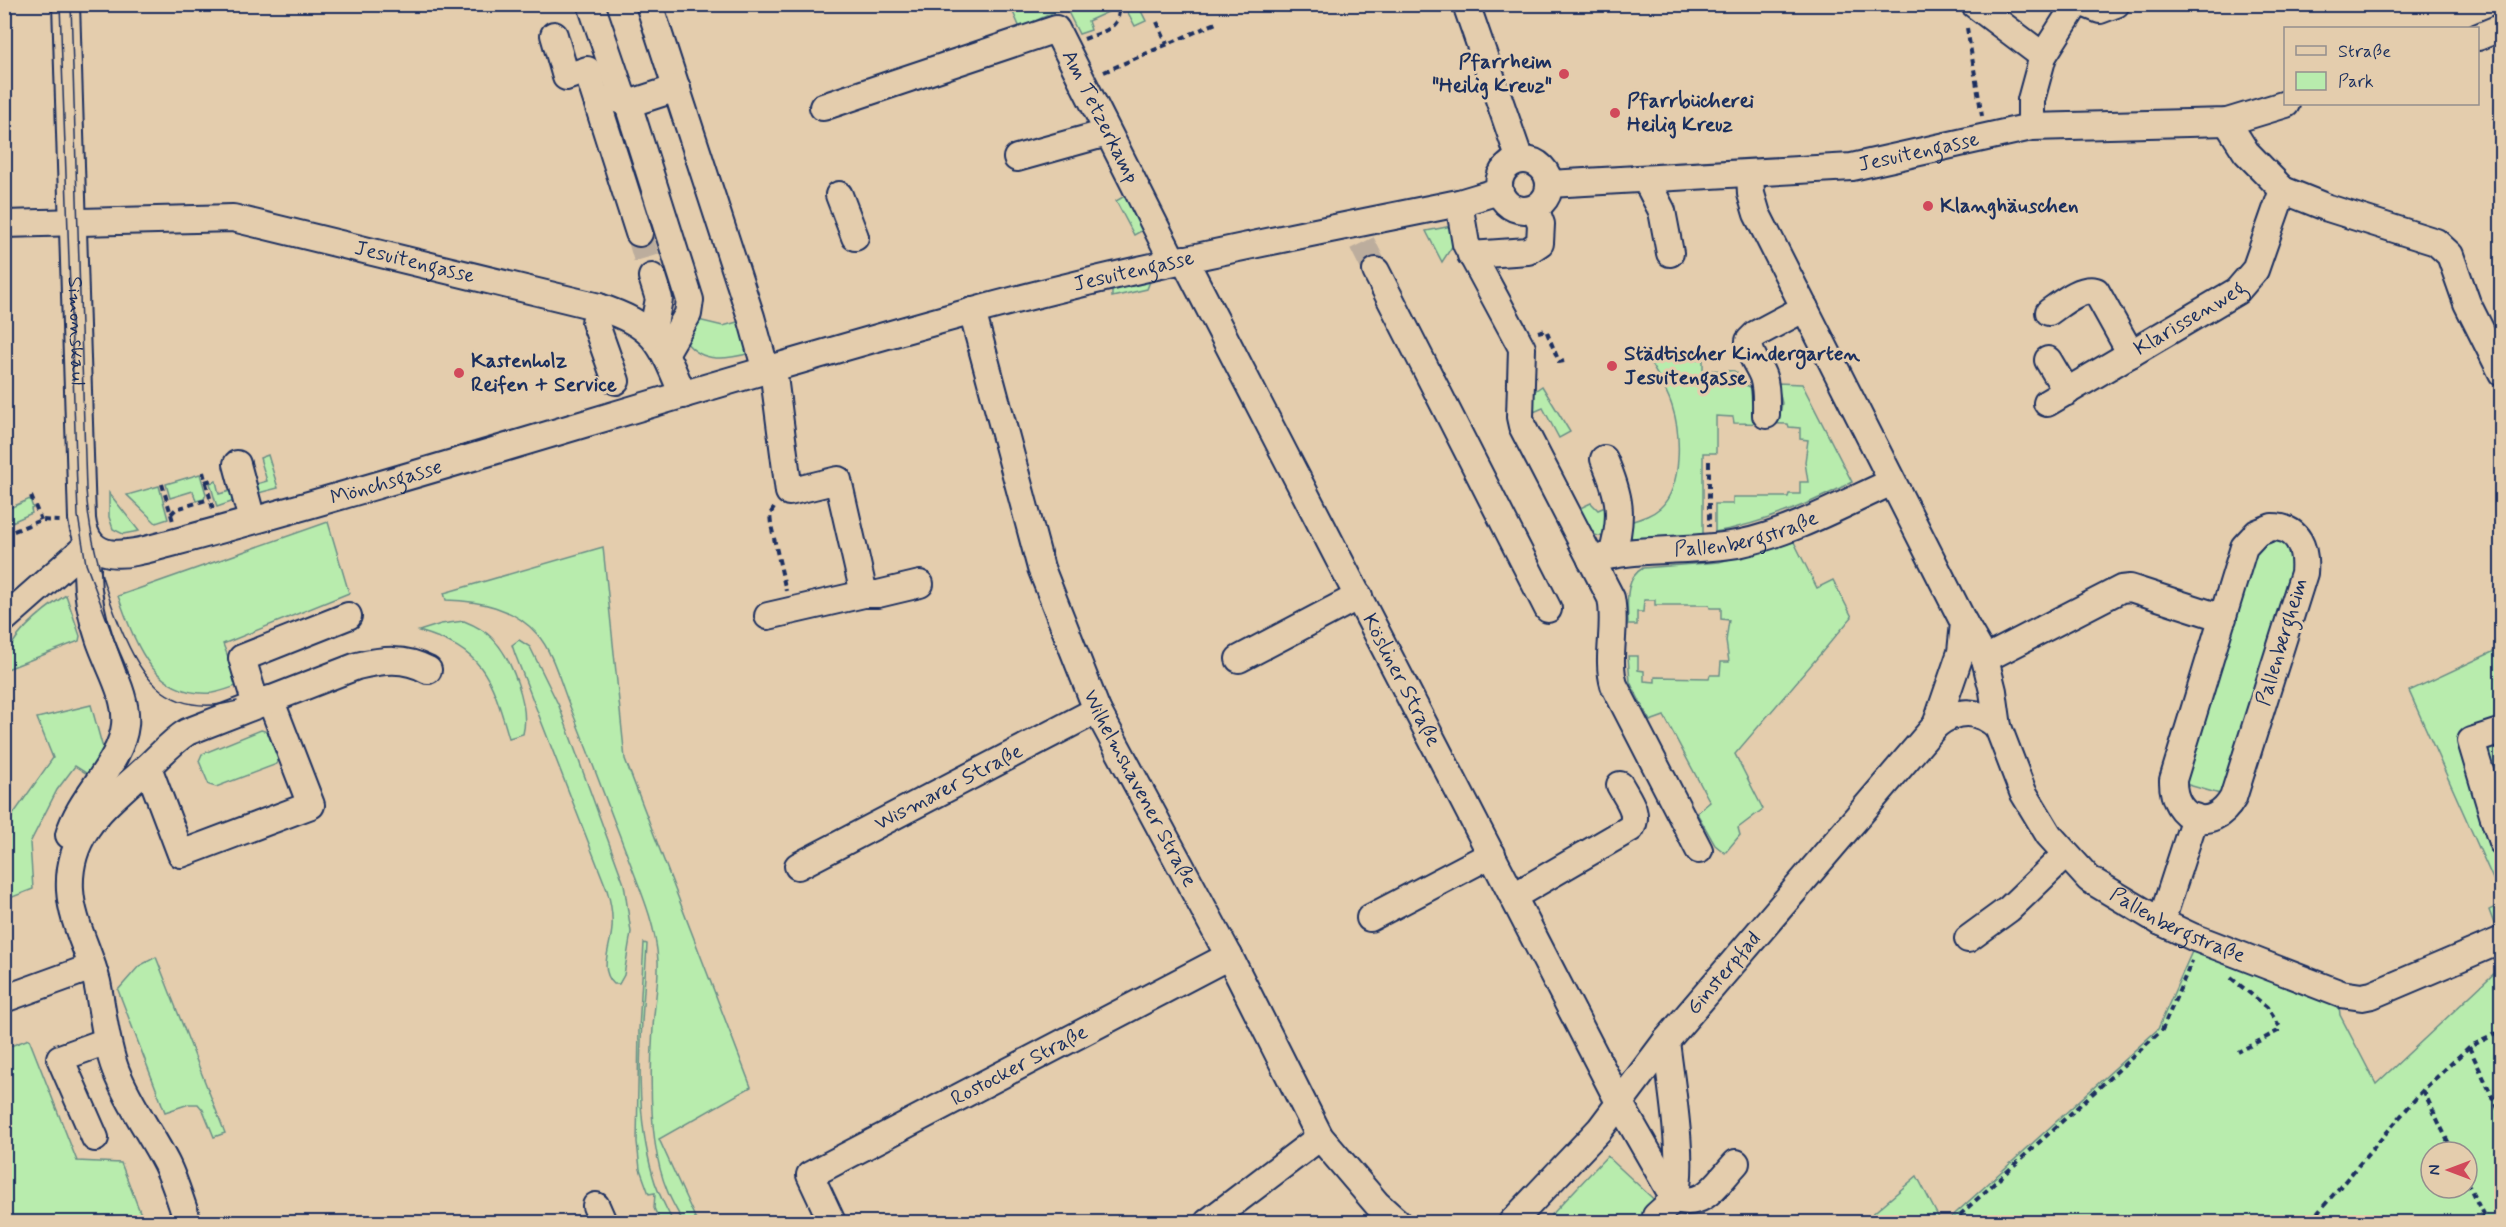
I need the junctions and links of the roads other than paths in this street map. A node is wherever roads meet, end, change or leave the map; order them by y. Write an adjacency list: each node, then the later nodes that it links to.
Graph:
1 (66, 4): 31 (street, Simonskaul)
2 (580, 4): 15 (street)
3 (591, 4): 15 (street)
4 (649, 4): 14 (street)
5 (1466, 4): 22 (street)
6 (2076, 4): 13 (street)
7 (2085, 4): 8 (street)
8 (2116, 4)
9 (1970, 16): 13 (street)
10 (2502, 27): 12 (street)
11 (554, 35): 33 (street)
12 (2479, 37)
13 (2043, 56): 19 (street)
14 (677, 88): 15 (street); 47 (street)
15 (628, 104): 44 (street)
16 (2284, 105): 18 (street, Jesuitengasse)
17 (823, 107): 20 (street, Am Tetzerkamp)
18 (2228, 122): 19 (street, Jesuitengasse); 26 (street)
19 (2031, 127): 23 (street, Jesuitengasse)
20 (1107, 133): 21 (street); 37 (street, Am Tetzerkamp)
21 (1017, 158)
22 (1520, 160): 25 (street); 27 (street)
23 (1750, 173): 24 (street, Jesuitengasse); 41 (street, Pallenbergstraße)
24 (1646, 180): 25 (street, Jesuitengasse); 35 (street)
25 (1549, 184): 30 (street)
26 (2283, 190): 45 (street, Klarissenweg); 48 (street)
27 (1499, 191): 29 (street, Jesuitengasse); 30 (street)
28 (839, 195): 34 (street)
29 (1459, 203): 36 (street); 37 (street, Jesuitengasse)
30 (1535, 208): 36 (street)
31 (73, 222): 32 (street, Jesuitengasse); 40 (street, Jesuitengasse); 58 (street, Simonskaul)
32 (4, 224)
33 (639, 233)
34 (855, 237)
35 (1670, 253)
36 (1472, 255): 59 (street)
37 (1179, 260): 42 (street, Jesuitengasse); 62 (street, Kösliner Straße)
38 (1376, 272): 63 (street)
39 (652, 277): 44 (street)
40 (599, 307): 44 (street, Jesuitengasse); 49 (street)
41 (1805, 309): 52 (street); 56 (street, Pallenbergstraße)
42 (972, 311): 47 (street, Jesuitengasse); 73 (street, Wilhelmshavener Straße)
43 (2049, 312): 45 (street)
44 (659, 343): 50 (street)
45 (2131, 354): 46 (street, Klarissenweg)
46 (2048, 360)
47 (770, 370): 50 (street, Jesuitengasse); 51 (street)
48 (2502, 373)
49 (616, 381)
50 (683, 395): 57 (street, Mönchsgasse)
51 (780, 410): 53 (street); 61 (street)
52 (1766, 415)
53 (802, 444)
54 (1604, 459): 59 (street)
55 (237, 464): 57 (street)
56 (1892, 482): 59 (street, Pallenbergstraße); 68 (street, Pallenbergstraße)
57 (252, 520): 58 (street, Mönchsgasse)
58 (89, 544): 67 (street); 87 (street, Simonskaul)
59 (1601, 557): 82 (street)
60 (920, 584): 61 (street)
61 (864, 594): 64 (street)
62 (1359, 596): 69 (street); 83 (street, Kösliner Straße)
63 (1548, 609)
64 (779, 613)
65 (348, 616): 72 (street)
66 (2223, 618): 70 (street); 79 (street, Pallenbergheim); 79 (street, Pallenbergheim)
67 (4, 619)
68 (1964, 623): 70 (street, Pallenbergstraße); 74 (street, Ginsterpfad)
69 (1239, 659)
70 (1985, 659): 75 (street, Pallenbergstraße)
71 (428, 669): 72 (street)
72 (263, 702): 77 (street); 77 (street)
73 (1097, 710): 85 (street, Wismarer Straße); 92 (street, Wilhelmshavener Straße)
74 (1936, 725): 75 (street, Ginsterpfad); 96 (street, Ginsterpfad)
75 (1998, 727): 84 (street, Pallenbergstraße)
76 (2502, 731): 80 (street)
77 (148, 767): 87 (street)
78 (1620, 785): 86 (street)
79 (2195, 817): 89 (street)
80 (2498, 817): 81 (street)
81 (2502, 842)
82 (1699, 850)
83 (1492, 854): 86 (street, Kösliner Straße); 88 (street)
84 (2065, 855): 89 (street, Pallenbergstraße); 90 (street)
85 (798, 866)
86 (1514, 896): 97 (street, Kösliner Straße)
87 (74, 917): 93 (street)
88 (1370, 918)
89 (2161, 922): 91 (street, Pallenbergstraße)
90 (1968, 939)
91 (2501, 940)
92 (1229, 956): 98 (street, Wilhelmshavener Straße); 104 (street, Rostocker Straße)
93 (92, 967): 94 (street); 95 (street)
94 (4, 999)
95 (107, 1041): 99 (street); 103 (street)
96 (1666, 1041): 97 (street, Ginsterpfad); 101 (street)
97 (1619, 1102): 101 (street, Kösliner Straße); 107 (street, Ginsterpfad)
98 (1320, 1137): 105 (street); 106 (street, Wilhelmshavener Straße)
99 (95, 1138)
100 (1736, 1162): 101 (street)
101 (1674, 1198): 102 (street)
102 (1656, 1216)
103 (188, 1222)
104 (832, 1222)
105 (1208, 1222)
106 (1397, 1222)
107 (1512, 1222)

